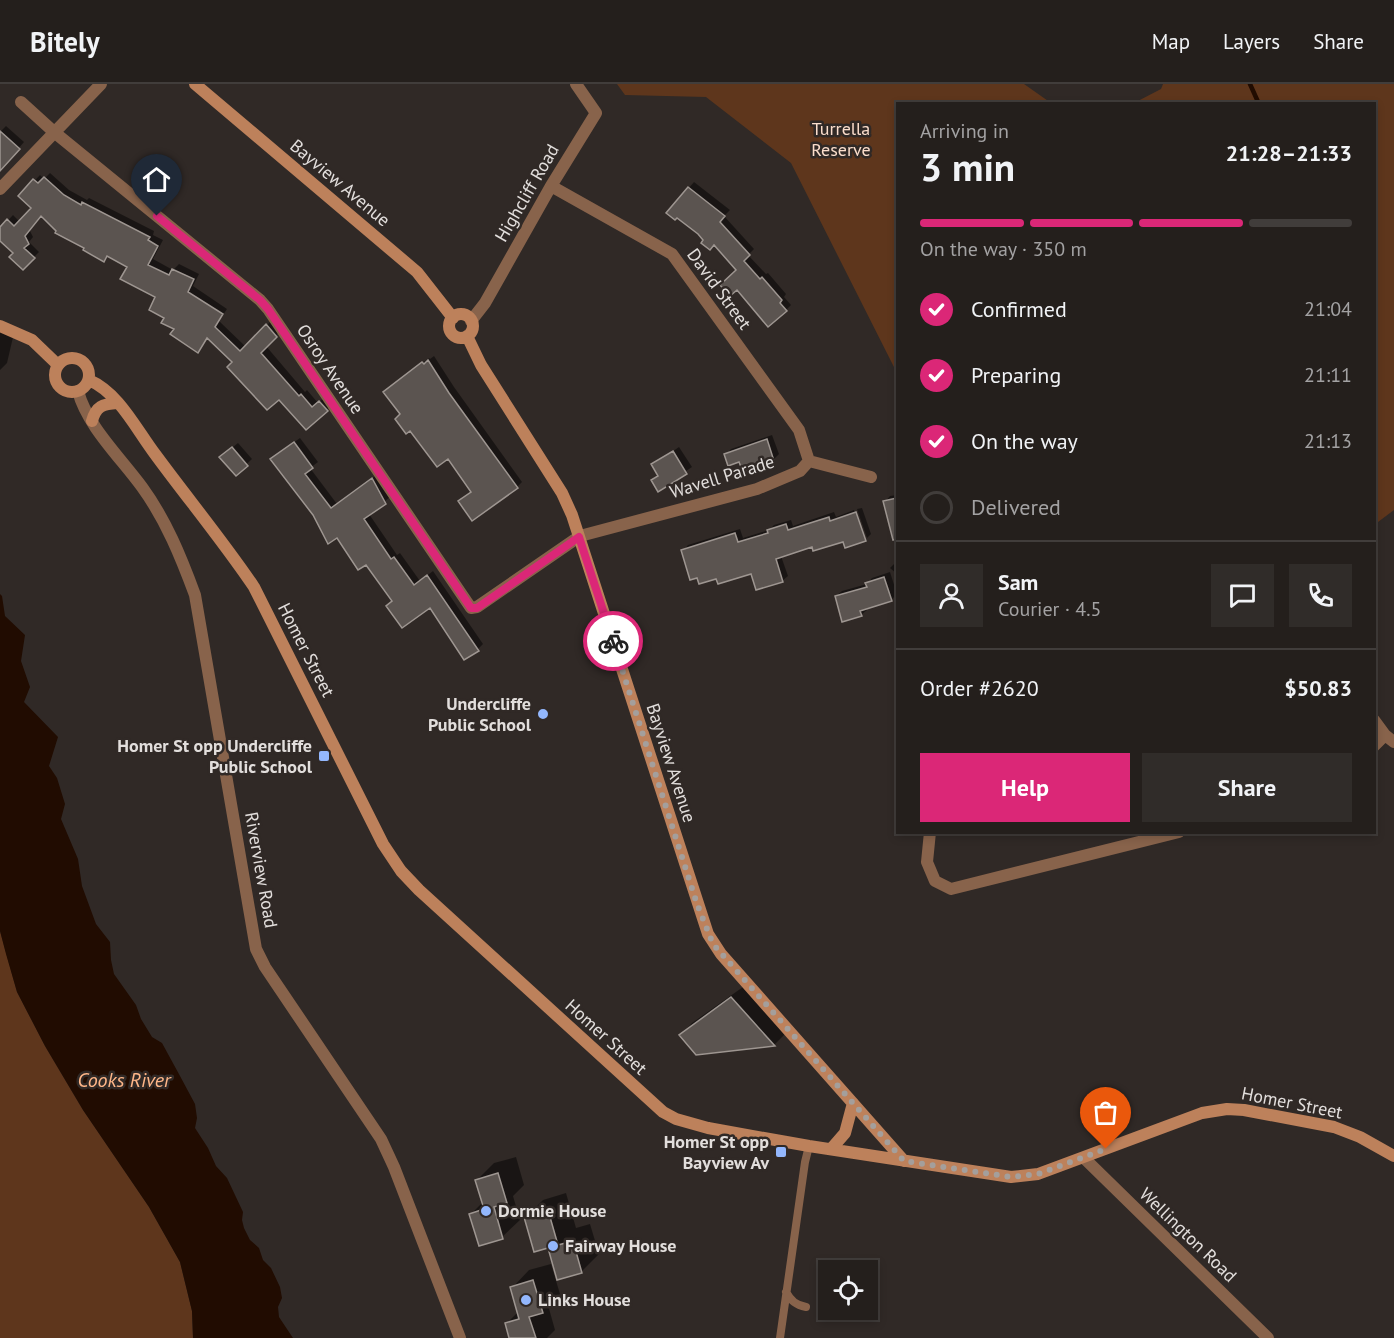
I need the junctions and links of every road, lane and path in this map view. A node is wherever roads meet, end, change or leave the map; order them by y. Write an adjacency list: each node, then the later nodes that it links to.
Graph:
1 (101, 84): 5 (street)
2 (195, 84): 8 (main road, Bayview Avenue)
3 (576, 84): 6 (street, Highcliff Road)
4 (21, 102): 5 (street, Osroy Avenue)
5 (54, 132): 7 (street); 19 (street, Osroy Avenue)
6 (551, 186): 9 (street, Highcliff Road); 17 (street, David Street)
7 (0, 189)
8 (453, 318): 9 (main road); 11 (main road)
9 (471, 321): 11 (main road)
10 (0, 326): 12 (main road)
11 (467, 336): 19 (main road, Bayview Avenue)
12 (58, 365): 13 (main road); 14 (main road)
13 (88, 380): 14 (main road); 15 (main road, Homer Street)
14 (78, 391): 16 (street, Riverview Road)
15 (117, 403): 16 (main road); 28 (main road, Homer Street)
16 (92, 421): 35 (street, Riverview Road)
17 (809, 461): 18 (street); 19 (street, Wavell Parade)
18 (871, 477)
19 (579, 537): 27 (main road, Bayview Avenue)
20 (1376, 722): 21 (street)
21 (1390, 739): 22 (street)
22 (1376, 745)
23 (930, 834): 26 (street)
24 (1124, 834): 26 (street)
25 (1172, 834): 26 (street)
26 (1127, 846)
27 (853, 1103): 29 (main road); 32 (main road, Bayview Avenue)
28 (809, 1146): 29 (main road, Homer Street); 33 (lane)
29 (832, 1148): 32 (main road, Homer Street)
30 (1394, 1156): 31 (main road, Homer Street)
31 (1084, 1158): 32 (main road, Homer Street); 37 (street, Wellington Road)
32 (904, 1161)
33 (786, 1292): 34 (lane); 36 (lane)
34 (806, 1307)
35 (460, 1338)
36 (780, 1338)
37 (1268, 1338)

